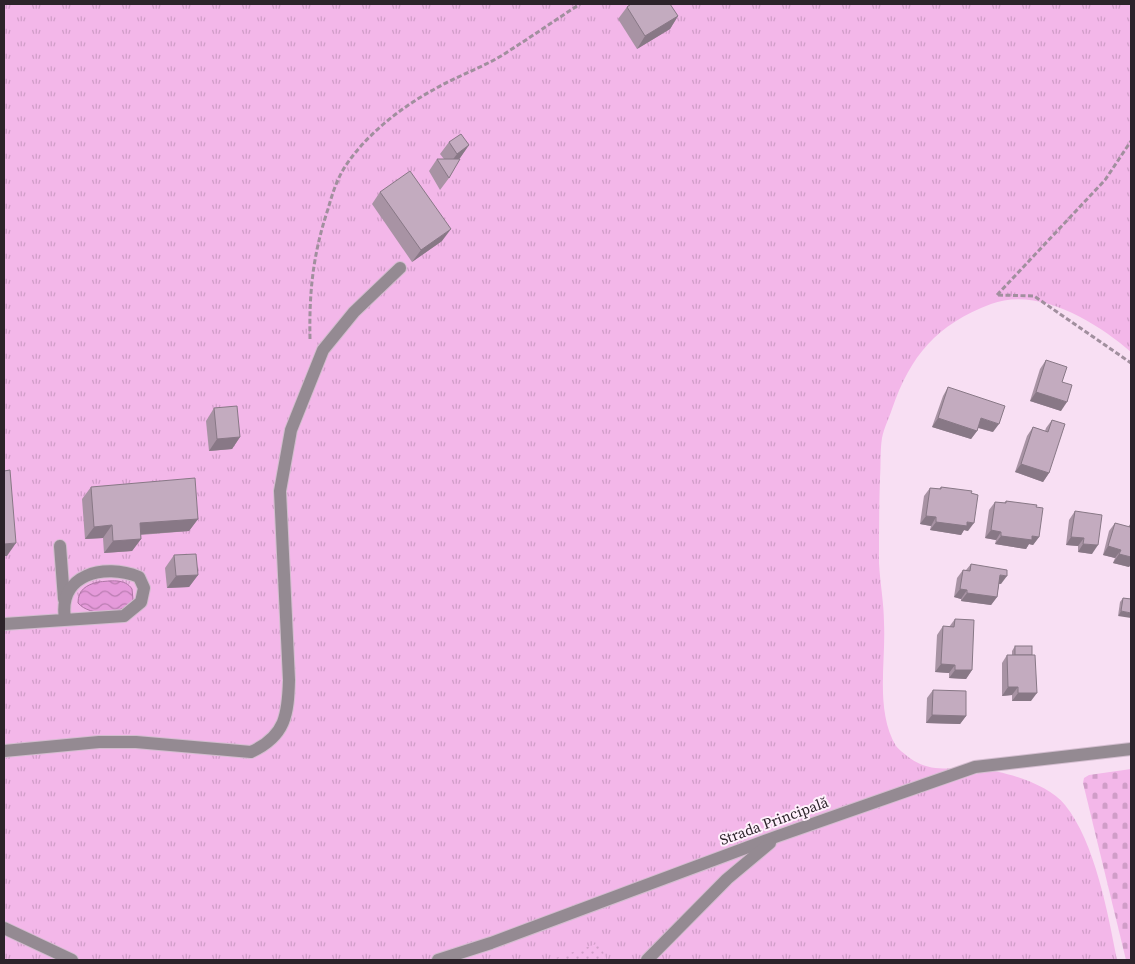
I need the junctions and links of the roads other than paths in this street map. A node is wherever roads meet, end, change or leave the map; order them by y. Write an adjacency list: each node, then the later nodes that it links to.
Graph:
1 (400, 268): 7 (street)
2 (60, 546): 3 (street)
3 (64, 604): 4 (street); 4 (street)
4 (65, 619): 5 (street)
5 (4, 624)
6 (1131, 749): 8 (street, Strada Principală)
7 (4, 751)
8 (778, 836): 11 (street, Strada Principală); 12 (street)
9 (4, 928): 10 (street)
10 (72, 960)
11 (438, 960)
12 (647, 960)

